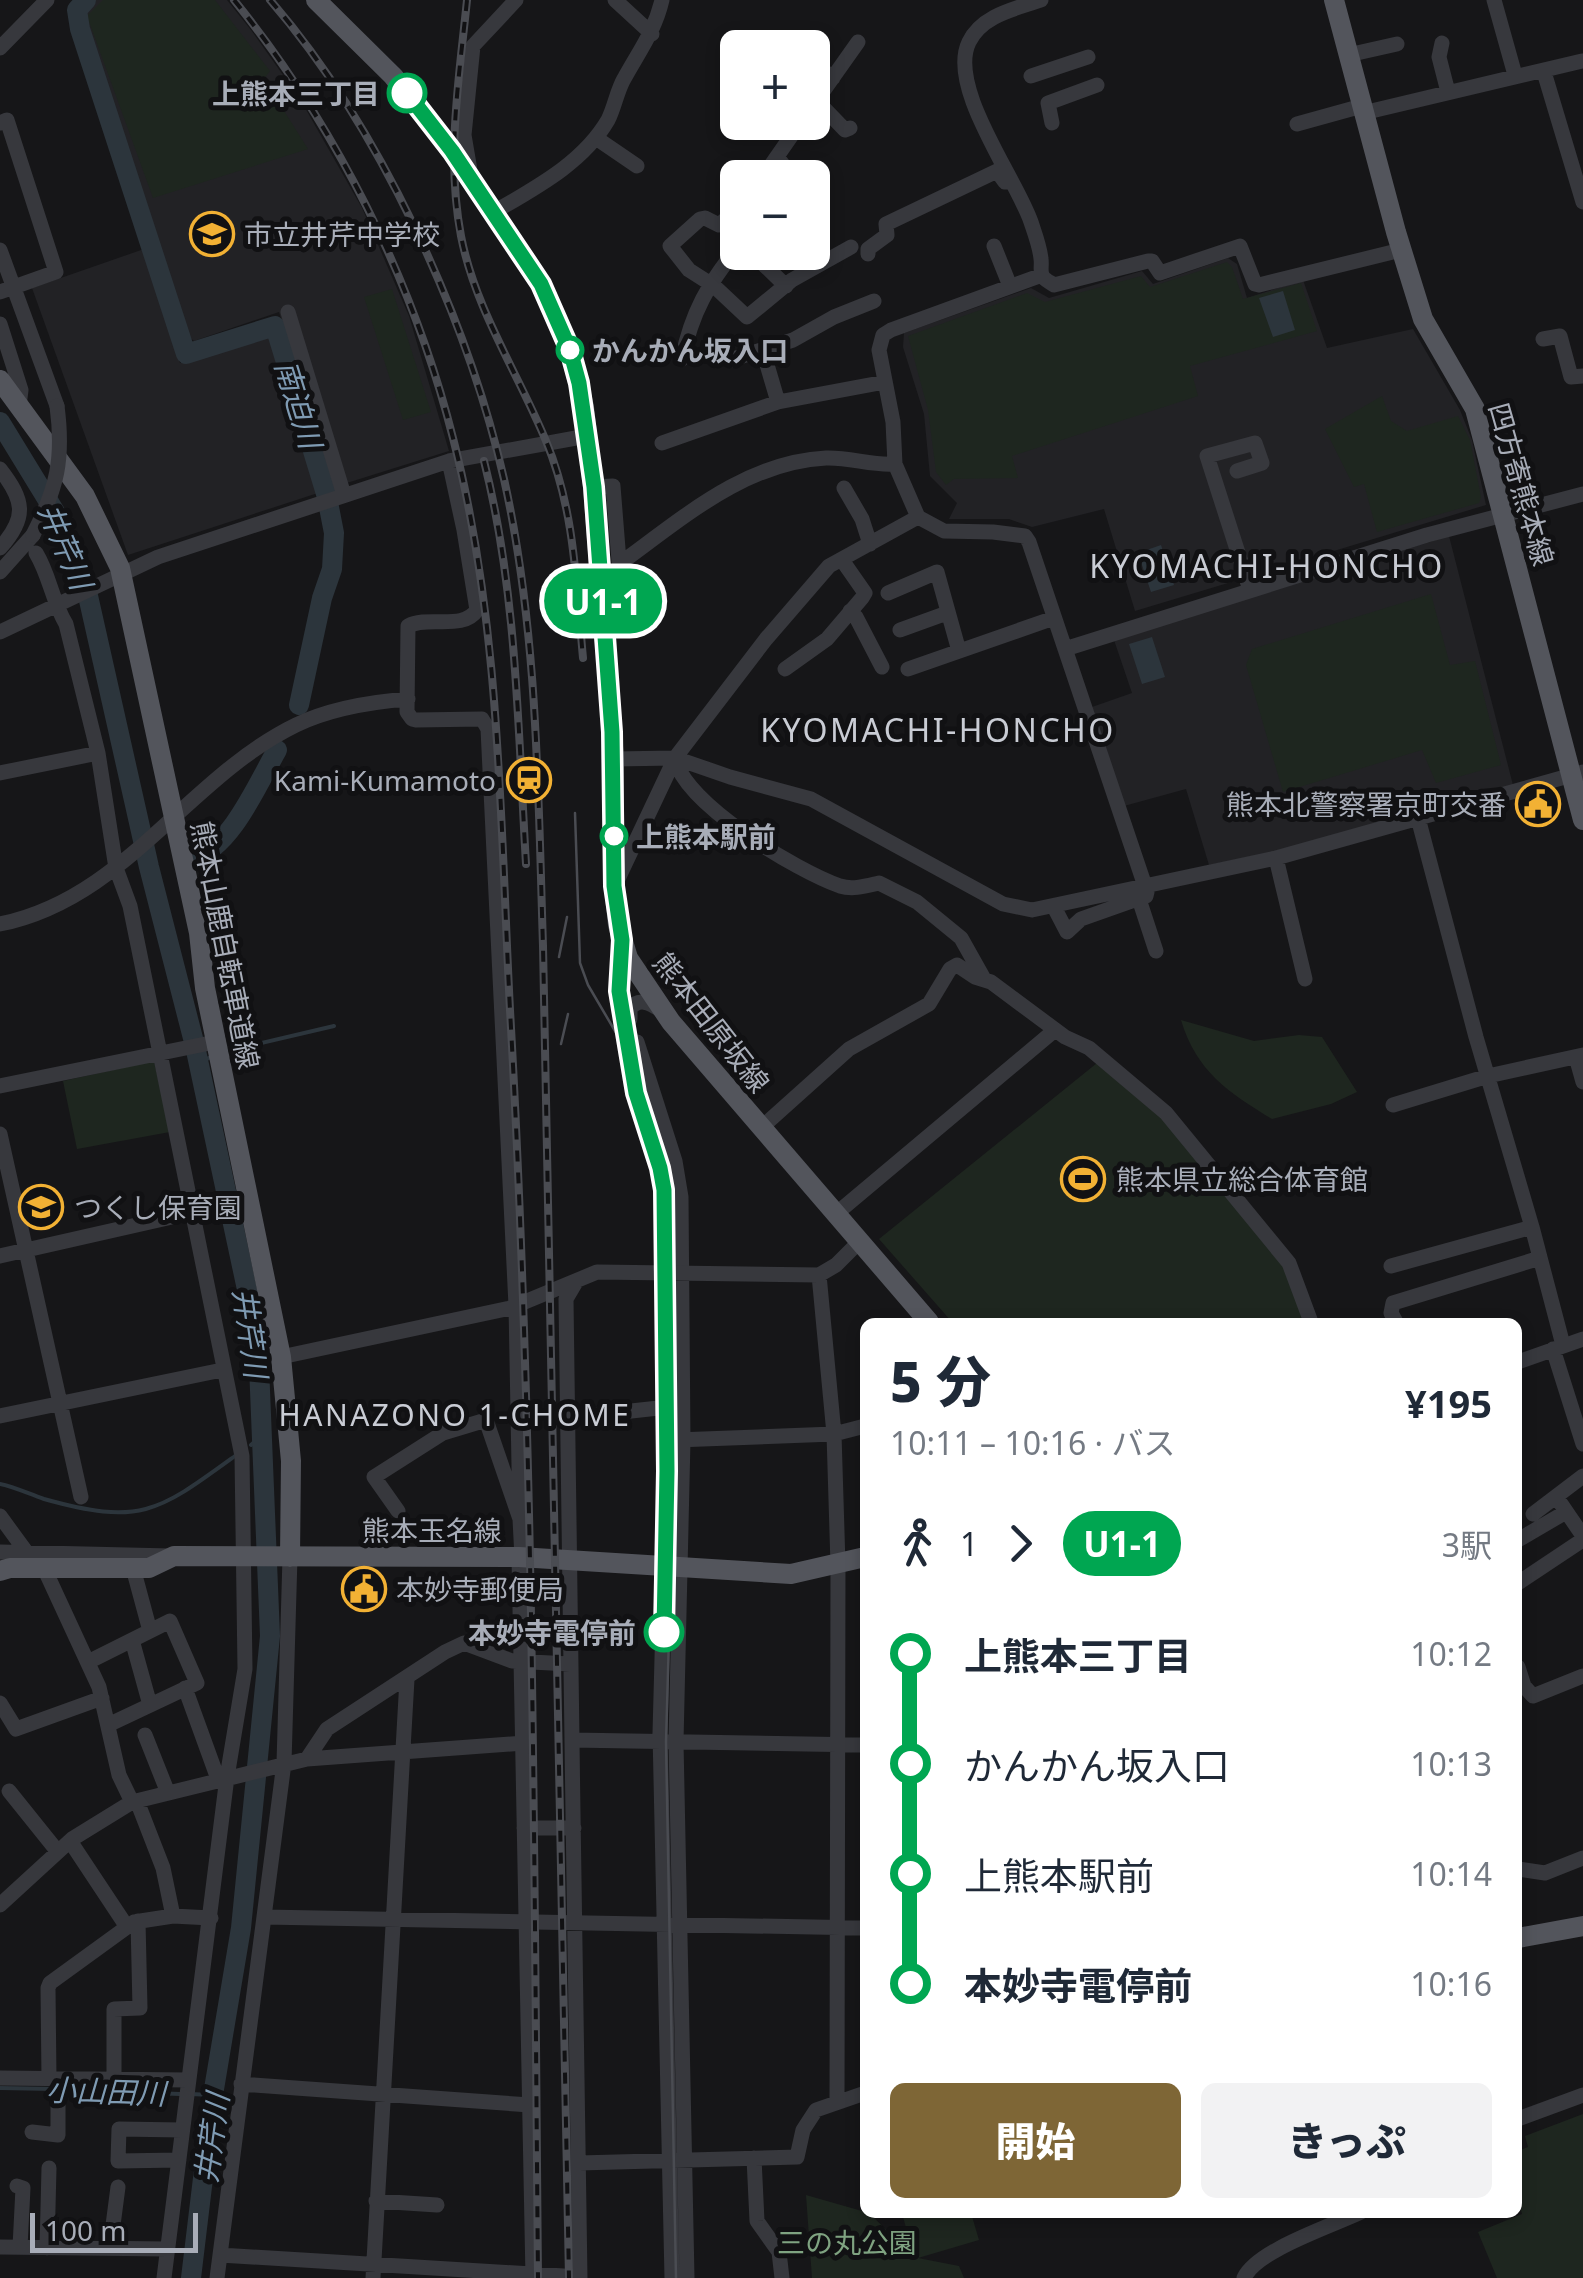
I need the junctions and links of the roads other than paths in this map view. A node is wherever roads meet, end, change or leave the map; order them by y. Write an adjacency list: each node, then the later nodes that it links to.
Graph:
1 (47, 0): 14 (street)
2 (316, 0): 37 (main road, 熊本田原坂線)
3 (516, 0): 37 (street)
4 (615, 0): 10 (street)
5 (662, 0): 10 (street)
6 (1041, 0): 9 (street)
7 (1334, 0): 15 (main road, 四方寄熊本線)
8 (1494, 0): 21 (street)
9 (1001, 6): 38 (street)
10 (652, 34): 32 (street)
11 (858, 42): 22 (street)
12 (1442, 43): 25 (street)
13 (1397, 44): 15 (street)
14 (0, 48)
15 (1348, 55): 26 (main road, 四方寄熊本線)
16 (1088, 56): 20 (street)
17 (1582, 61): 18 (street)
18 (1544, 72): 21 (street); 34 (street)
19 (830, 76): 22 (street)
20 (1030, 76)
21 (1516, 76): 25 (street)
22 (833, 78): 23 (street)
23 (830, 82)
24 (1097, 85): 29 (street)
25 (1448, 92): 26 (street)
26 (1362, 110): 30 (street); 45 (main road, 四方寄熊本線)
27 (830, 117): 31 (street)
28 (0, 123): 53 (street)
29 (1052, 123)
30 (1297, 124)
31 (850, 128)
32 (596, 138): 36 (street); 40 (street)
33 (790, 140): 35 (street)
34 (1575, 151): 39 (street)
35 (778, 158)
36 (637, 166)
37 (472, 180): 40 (main road, 熊本田原坂線)
38 (1012, 180): 46 (street); 49 (street)
39 (1583, 202)
40 (494, 212): 66 (main road, 熊本田原坂線)
41 (720, 225): 50 (street)
42 (994, 246): 52 (street)
43 (850, 247): 51 (street)
44 (0, 250): 53 (street)
45 (1401, 250): 49 (street); 76 (main road, 四方寄熊本線)
46 (868, 254)
47 (720, 270): 50 (street)
48 (769, 270): 51 (street)
49 (1042, 275): 52 (street)
50 (709, 284): 51 (street); 59 (street)
51 (786, 286)
52 (1010, 286): 63 (street)
53 (6, 289): 78 (street, bridge)
54 (874, 302): 58 (street)
55 (288, 312): 75 (street)
56 (0, 324): 65 (street)
57 (1544, 338): 61 (street)
58 (763, 351): 60 (street); 64 (street)
59 (682, 359)
60 (730, 360)
61 (1583, 376)
62 (0, 380): 65 (main road, 熊本山鹿自転車道線)
63 (885, 382): 64 (street); 69 (street)
64 (778, 402): 67 (street)
65 (18, 406): 84 (main road, 熊本山鹿自転車道線)
66 (587, 436): 68 (street); 72 (main road, 熊本田原坂線)
67 (662, 442)
68 (449, 461): 75 (street); 98 (street)
69 (895, 464): 72 (street); 77 (street)
70 (0, 469): 78 (street)
71 (1237, 470): 85 (street)
72 (594, 487): 101 (main road, 熊本田原坂線)
73 (844, 488): 79 (street)
74 (1583, 494): 76 (street)
75 (341, 496): 84 (street)
76 (1504, 512): 85 (street); 103 (main road, 四方寄熊本線)
77 (918, 517): 79 (street); 90 (street)
78 (24, 532): 80 (street); 83 (street)
79 (870, 544): 82 (street)
80 (0, 548)
81 (36, 552): 87 (street)
82 (842, 560): 88 (street); 100 (street)
83 (0, 572)
84 (117, 578): 87 (street); 106 (main road, 熊本山鹿自転車道線)
85 (1250, 590): 93 (street)
86 (888, 593): 89 (street)
87 (60, 606): 92 (street); 99 (street)
88 (850, 611): 95 (street); 97 (street)
89 (947, 613): 91 (street); 94 (street)
90 (1054, 618): 93 (street); 94 (street)
91 (900, 630)
92 (0, 632)
93 (1065, 648): 110 (street)
94 (958, 651): 96 (street)
95 (882, 667)
96 (908, 668)
97 (784, 669)
98 (408, 699): 106 (street); 141 (street)
99 (98, 752): 102 (street); 108 (street)
100 (675, 758): 101 (street); 109 (street); 111 (street); 115 (street)
101 (614, 759): 109 (main road, 熊本田原坂線)
102 (0, 773)
103 (1577, 773): 104 (street); 105 (main road, 四方寄熊本線)
104 (1418, 818): 107 (street); 124 (street)
105 (1583, 820)
106 (170, 823): 108 (street); 121 (main road, 熊本山鹿自転車道線)
107 (1276, 858): 110 (street); 116 (street)
108 (119, 866): 112 (street); 122 (street)
109 (614, 886): 113 (main road, 熊本田原坂線)
110 (1142, 892): 111 (street); 111 (street); 114 (street)
111 (1054, 907)
112 (0, 924)
113 (622, 940): 117 (street); 118 (main road, 熊本田原坂線)
114 (1156, 951)
115 (984, 979): 120 (street); 128 (street)
116 (1306, 979)
117 (619, 991): 119 (street); 138 (street)
118 (663, 1011): 119 (street); 128 (main road, 熊本田原坂線)
119 (630, 1018): 138 (street)
120 (1055, 1030): 131 (street); 143 (street)
121 (217, 1050): 122 (street); 147 (main road, 熊本山鹿自転車道線)
122 (160, 1055): 126 (street); 130 (street)
123 (1580, 1056): 124 (street); 125 (street)
124 (1488, 1076): 127 (street); 132 (street)
125 (1583, 1082)
126 (0, 1086)
127 (1392, 1106)
128 (761, 1128): 131 (main road, 熊本田原坂線)
129 (0, 1134): 134 (street)
130 (194, 1212): 134 (street); 149 (street)
131 (836, 1213): 133 (main road, 熊本田原坂線)
132 (1532, 1227): 136 (street); 137 (street)
133 (859, 1242): 139 (street); 142 (main road, 熊本田原坂線)
134 (26, 1250): 135 (street); 150 (street)
135 (0, 1256)
136 (1540, 1258): 144 (street); 146 (street)
137 (1391, 1266)
138 (673, 1272): 139 (street); 140 (street); 151 (street)
139 (819, 1275): 155 (street)
140 (576, 1282): 141 (street); 153 (street)
141 (516, 1306): 147 (street); 164 (street)
142 (926, 1318)
143 (1310, 1318)
144 (1394, 1318)
145 (1583, 1339): 146 (street)
146 (1558, 1347): 148 (street); 157 (street)
147 (281, 1357): 170 (main road, 熊本山鹿自転車道線)
148 (1522, 1360)
149 (222, 1370): 150 (street); 169 (street)
150 (60, 1404): 152 (street); 159 (street)
151 (674, 1406): 153 (street); 156 (street)
152 (0, 1416)
153 (566, 1418): 173 (street)
154 (860, 1427): 155 (street)
155 (834, 1434): 156 (street); 174 (street)
156 (675, 1440): 175 (street)
157 (1583, 1444)
158 (1583, 1476): 160 (street)
159 (81, 1497)
160 (1561, 1505): 162 (street); 165 (street); 179 (street)
161 (398, 1511): 164 (street)
162 (1534, 1514)
163 (0, 1516): 167 (street)
164 (520, 1519): 171 (street)
165 (1522, 1537)
166 (0, 1552): 167 (street)
167 (27, 1553): 168 (street)
168 (174, 1556): 169 (main road, 熊本玉名線); 177 (main road, 熊本玉名線)
169 (245, 1556): 170 (main road, 熊本玉名線); 202 (street)
170 (286, 1556): 171 (main road, 熊本玉名線); 201 (street)
171 (520, 1558): 173 (main road, 熊本玉名線); 183 (street)
172 (860, 1558): 174 (main road, 熊本玉名線)
173 (566, 1559): 175 (main road, 熊本玉名線); 184 (street)
174 (838, 1565): 175 (main road, 熊本玉名線); 197 (street)
175 (673, 1566): 195 (street)
176 (44, 1568): 177 (main road, 熊本玉名線); 178 (main road, 熊本玉名線); 182 (street)
177 (133, 1568): 180 (street)
178 (0, 1571)
179 (1522, 1579)
180 (150, 1631): 181 (street); 188 (street)
181 (132, 1640): 182 (street); 191 (street)
182 (88, 1662): 189 (street)
183 (523, 1663): 184 (street); 186 (street); 196 (street)
184 (570, 1664): 194 (street)
185 (1583, 1676): 187 (street)
186 (407, 1679): 199 (street); 200 (street)
187 (1522, 1680)
188 (185, 1688): 191 (street); 202 (street)
189 (102, 1698): 190 (street); 192 (street)
190 (0, 1703)
191 (150, 1705): 192 (street)
192 (108, 1725): 205 (street)
193 (146, 1735): 204 (street)
194 (572, 1740): 195 (street); 207 (street)
195 (668, 1742): 197 (street); 219 (street)
196 (524, 1743): 199 (street); 206 (street)
197 (836, 1745): 198 (street); 221 (street)
198 (860, 1745)
199 (401, 1750): 200 (street); 215 (street)
200 (307, 1759): 201 (street)
201 (280, 1764): 202 (street); 213 (street)
202 (226, 1778): 204 (street); 214 (street)
203 (9, 1790): 208 (street)
204 (168, 1792): 205 (street)
205 (134, 1801): 208 (street); 212 (street)
206 (524, 1828): 207 (street); 216 (street)
207 (574, 1828): 218 (street)
208 (64, 1847): 211 (street); 217 (street)
209 (1583, 1858): 210 (street)
210 (1522, 1870)
211 (0, 1904)
212 (173, 1916): 214 (street); 217 (street)
213 (264, 1916): 215 (street); 228 (street)
214 (211, 1918): 227 (street)
215 (392, 1920): 216 (street); 230 (street)
216 (524, 1922): 218 (street); 233 (street)
217 (132, 1924): 225 (street); 226 (street)
218 (575, 1924): 219 (street); 240 (street)
219 (672, 1924): 221 (street); 239 (street)
220 (1583, 1926): 223 (main road)
221 (835, 1928): 222 (street); 232 (street)
222 (860, 1928)
223 (1522, 1935)
224 (0, 2078): 225 (street)
225 (53, 2079): 226 (street); 236 (street)
226 (114, 2080): 227 (street)
227 (188, 2080): 235 (street)
228 (241, 2084): 230 (street); 252 (street)
229 (860, 2095): 232 (street)
230 (383, 2096): 233 (street); 244 (street)
231 (1583, 2096): 234 (street)
232 (837, 2102): 237 (street)
233 (530, 2105): 255 (street)
234 (1522, 2118)
235 (182, 2130): 238 (street); 238 (street)
236 (32, 2132)
237 (754, 2158): 239 (street); 261 (street)
238 (179, 2160): 251 (street)
239 (677, 2161): 240 (street); 259 (street); 260 (street)
240 (579, 2162): 258 (street)
241 (49, 2168): 249 (street)
242 (17, 2186): 248 (street)
243 (118, 2186): 250 (street)
244 (376, 2201): 245 (street); 253 (street)
245 (437, 2205)
246 (1348, 2218): 262 (street)
247 (0, 2247): 248 (street)
248 (20, 2247): 249 (street)
249 (48, 2248): 250 (street)
250 (110, 2248): 251 (street)
251 (168, 2249): 256 (street)
252 (220, 2255): 253 (street); 257 (street)
253 (373, 2272): 254 (street)
254 (492, 2276): 255 (street)
255 (532, 2277): 258 (street)
256 (164, 2278)
257 (218, 2278)
258 (580, 2278)
259 (672, 2278)
260 (687, 2278)
261 (782, 2278)
262 (1244, 2278)

